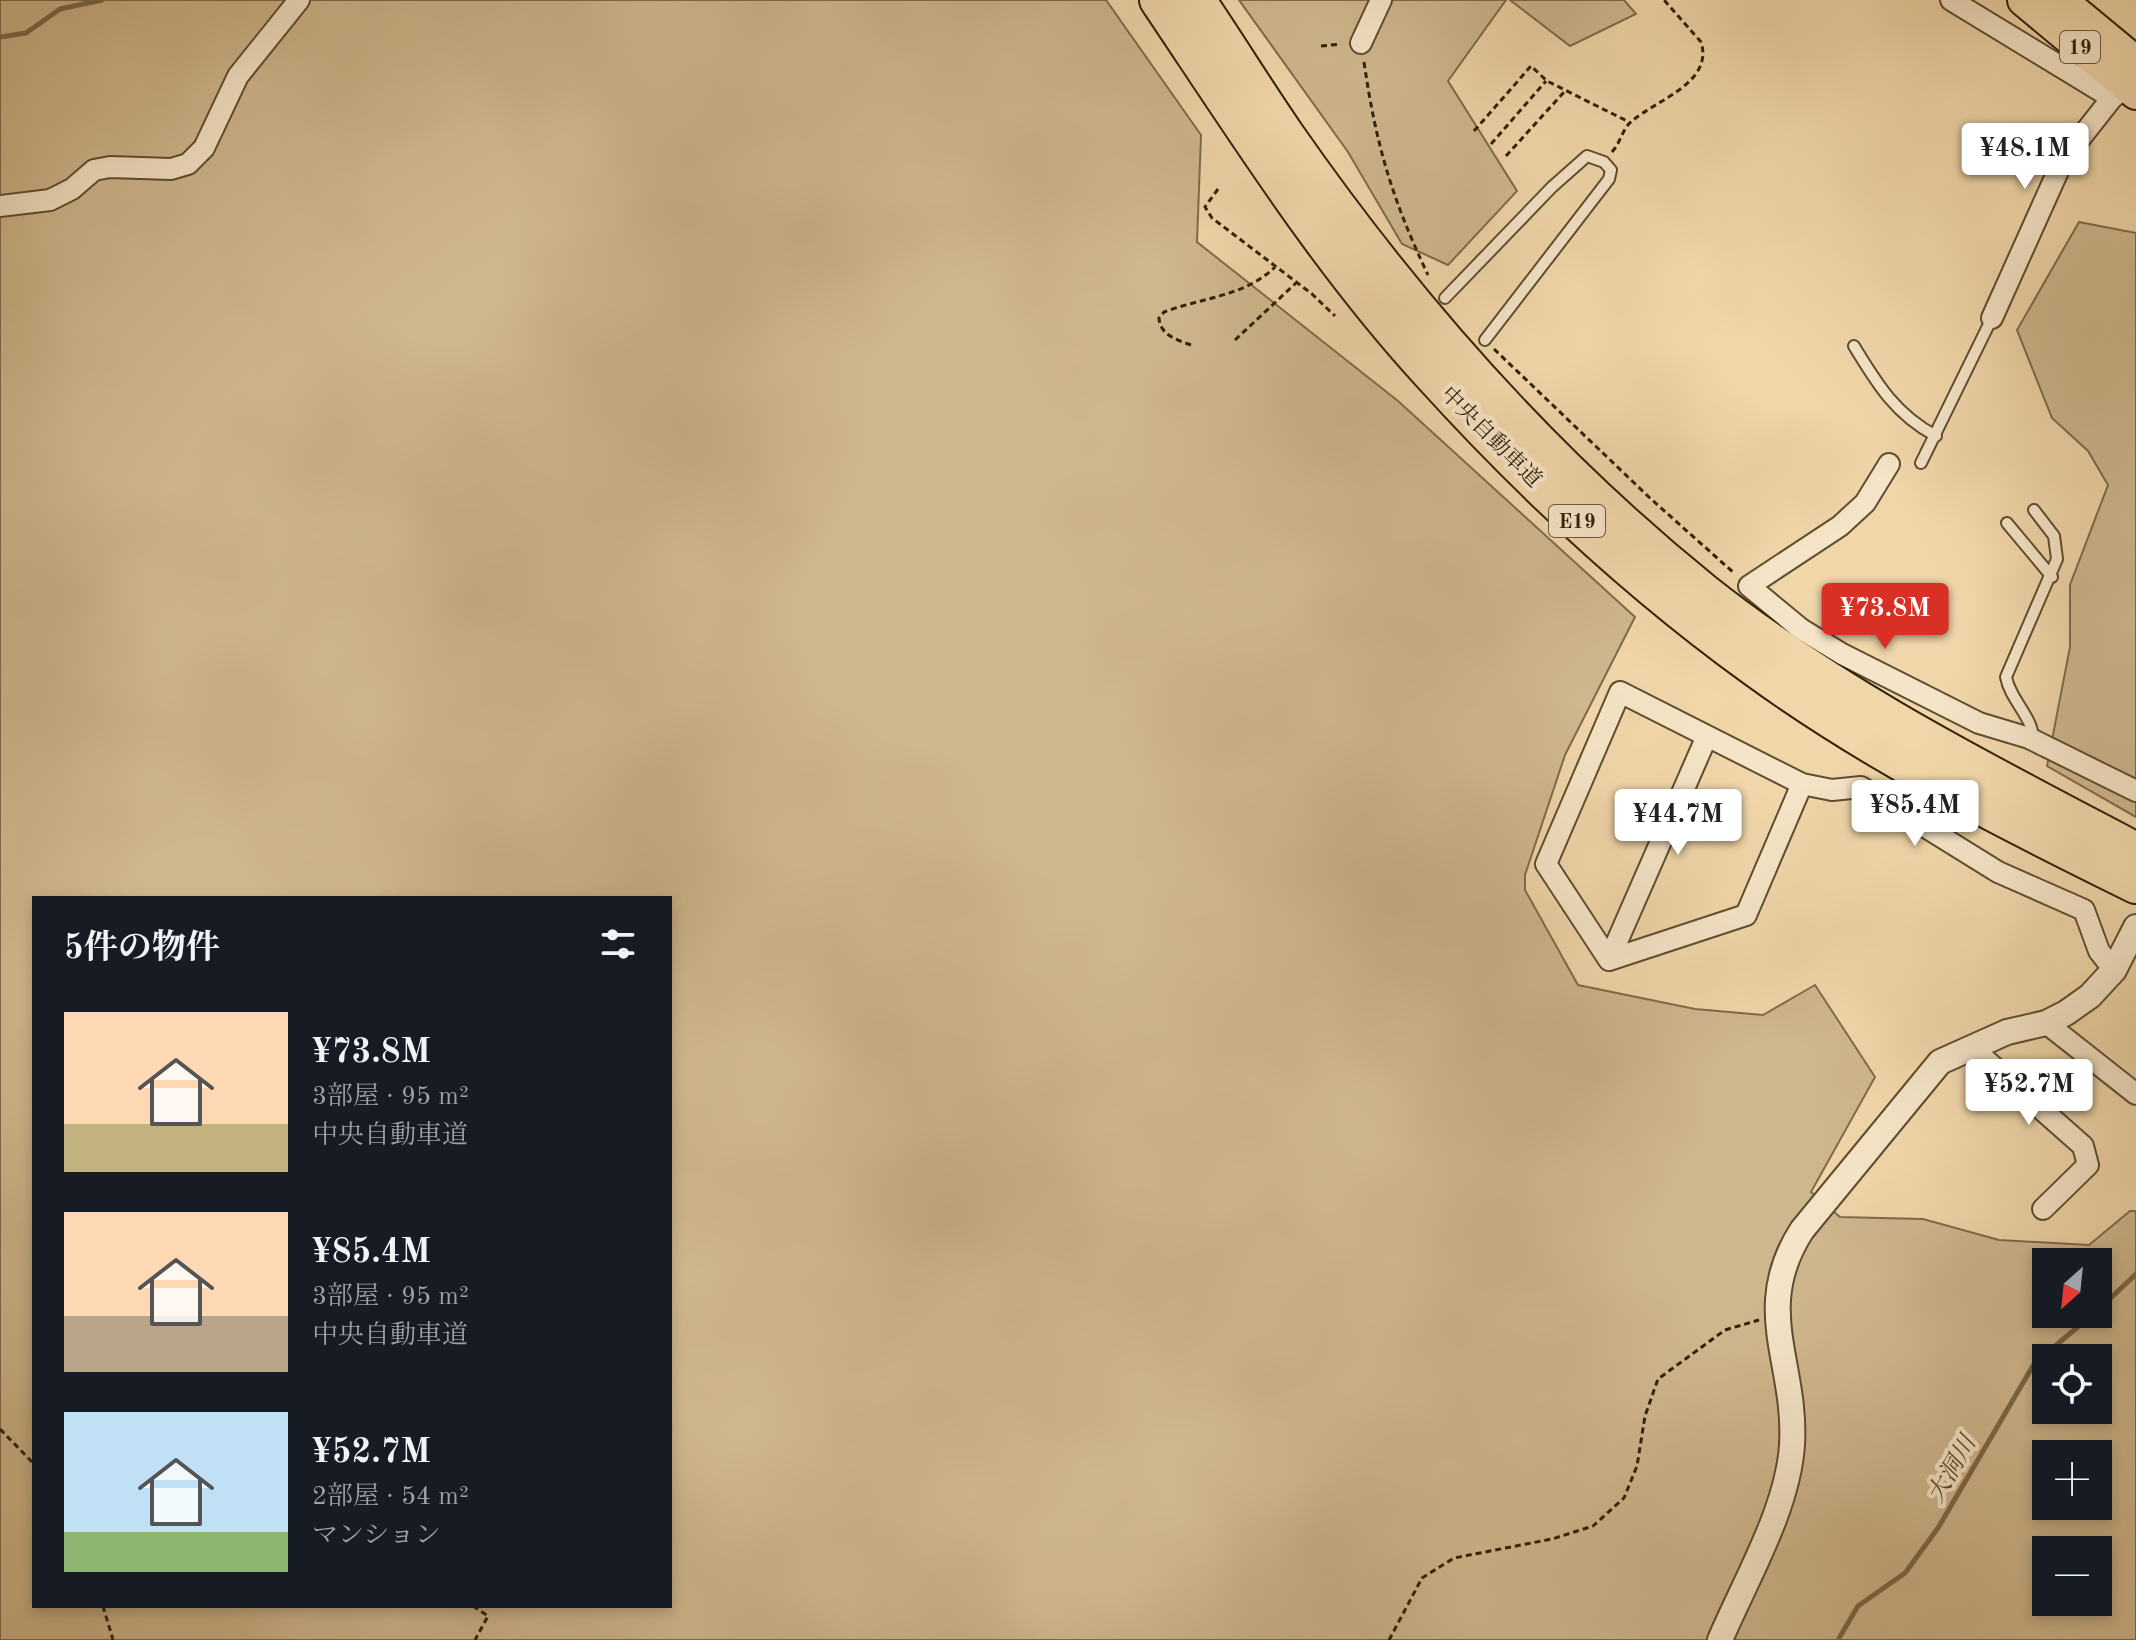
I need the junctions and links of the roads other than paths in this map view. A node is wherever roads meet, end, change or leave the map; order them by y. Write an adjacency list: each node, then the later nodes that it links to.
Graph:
1 (299, 0): 10 (street)
2 (1158, 0): 26 (highway, 中央自動車道 / E19)
3 (1197, 0): 25 (highway, 中央自動車道 / E19)
4 (1381, 0): 8 (street)
5 (1951, 0): 9 (street)
6 (2024, 0): 9 (highway, 19)
7 (2060, 0): 9 (highway, 19)
8 (1361, 43)
9 (2129, 83): 12 (street)
10 (0, 206)
11 (1445, 298): 13 (lane)
12 (1992, 318): 15 (lane)
13 (1485, 340)
14 (1854, 346): 15 (lane)
15 (1936, 436): 16 (lane)
16 (1921, 463)
17 (1889, 464): 22 (street)
18 (2034, 510): 20 (lane)
19 (2007, 523): 20 (lane)
20 (2052, 577): 22 (lane)
21 (1707, 736): 23 (street); 28 (street); 28 (street)
22 (2033, 740): 24 (street)
23 (1802, 784): 28 (street); 29 (street)
24 (2136, 791)
25 (2136, 851)
26 (2136, 885)
27 (2136, 927): 29 (street)
28 (1609, 960)
29 (2114, 970): 30 (street)
30 (2046, 1023): 31 (street); 32 (street)
31 (1971, 1047): 33 (street); 34 (street)
32 (2136, 1094)
33 (2043, 1209)
34 (1720, 1640)

